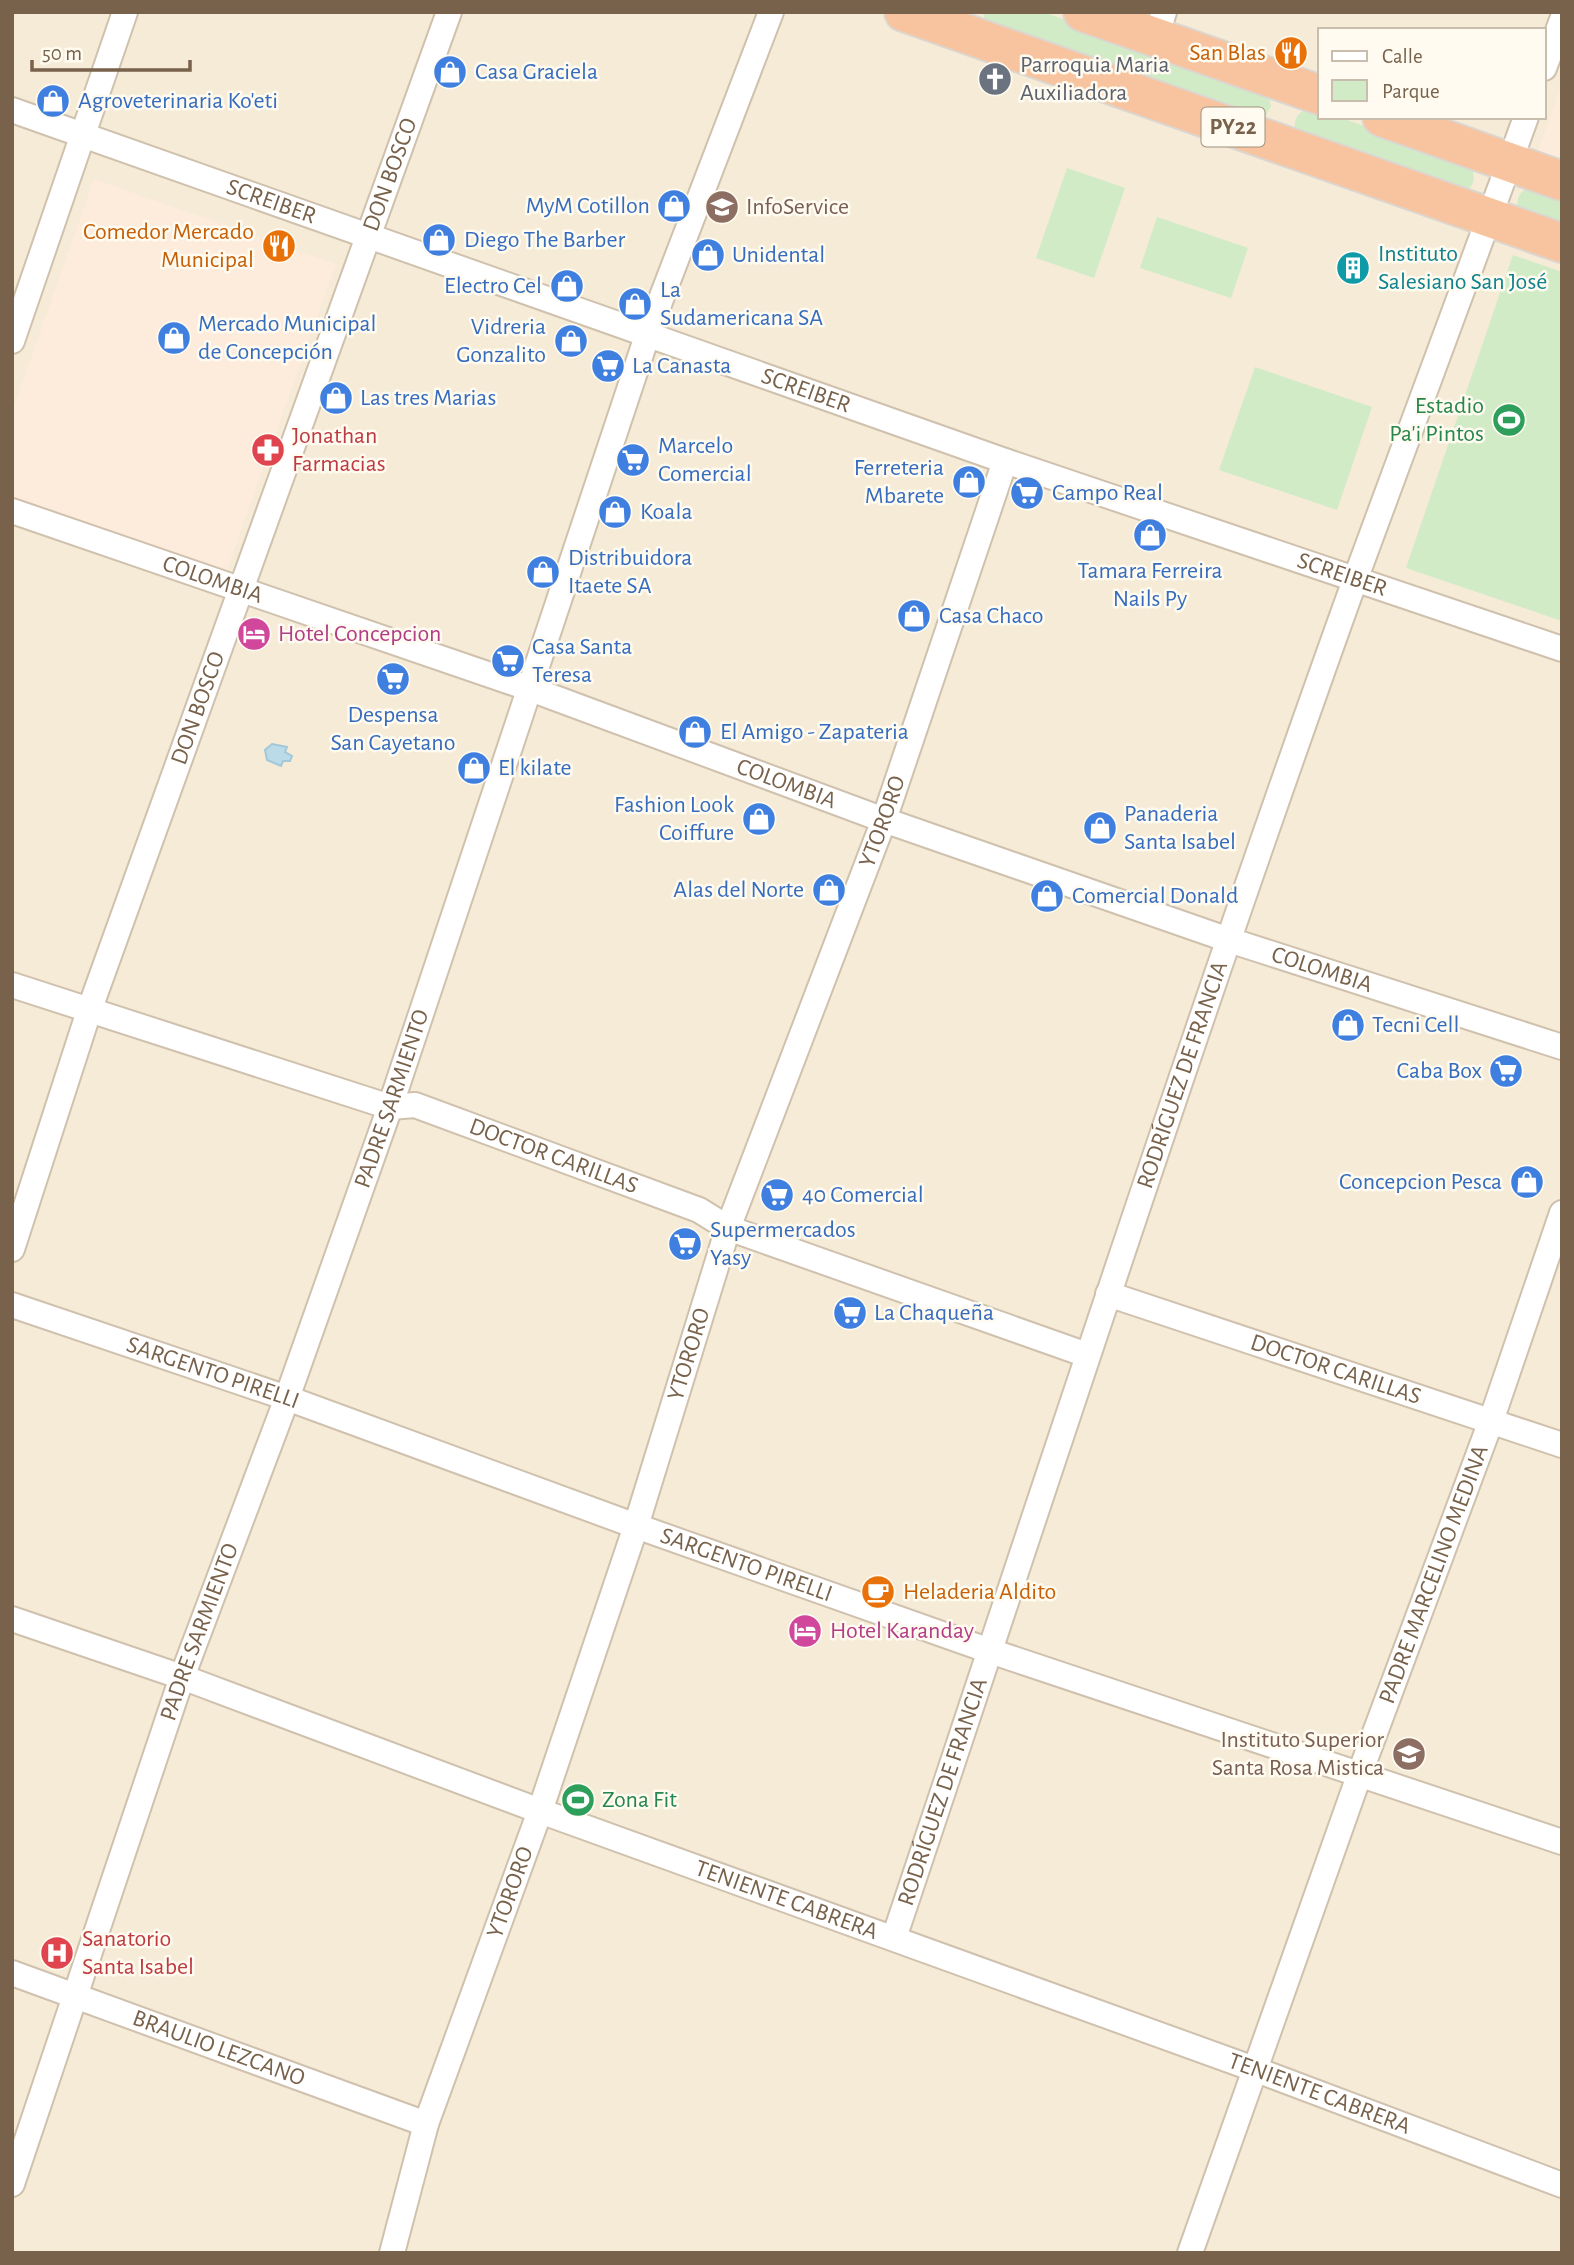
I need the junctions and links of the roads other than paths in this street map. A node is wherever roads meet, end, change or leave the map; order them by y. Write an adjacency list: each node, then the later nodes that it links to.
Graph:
1 (125, 12): 13 (street)
2 (449, 12): 17 (street, DON BOSCO)
3 (771, 12): 19 (street, PADRE SARMIENTO)
4 (904, 12): 16 (highway, PY22)
5 (1083, 12): 7 (highway, PY22)
6 (1562, 20): 8 (street)
7 (1160, 25): 9 (highway, PY22)
8 (1546, 63)
9 (1318, 95)
10 (12, 110): 13 (street, SCREIBER)
11 (1388, 119): 14 (highway)
12 (1525, 119): 14 (street, RODRÍGUEZ DE FRANCIA)
13 (81, 135): 17 (street, SCREIBER); 20 (street)
14 (1510, 162): 15 (highway); 16 (street, RODRÍGUEZ DE FRANCIA)
15 (1562, 181)
16 (1490, 218): 18 (highway, PY22); 23 (street, RODRÍGUEZ DE FRANCIA)
17 (368, 237): 19 (street, SCREIBER); 24 (street, DON BOSCO)
18 (1562, 243)
19 (648, 333): 21 (street, SCREIBER); 26 (street, PADRE SARMIENTO)
20 (12, 341)
21 (1004, 461): 23 (street, SCREIBER); 27 (street, YTORORO)
22 (12, 511): 24 (street, COLOMBIA)
23 (1355, 579): 25 (street, SCREIBER); 28 (street, RODRÍGUEZ DE FRANCIA)
24 (239, 590): 26 (street, COLOMBIA); 30 (street, DON BOSCO)
25 (1562, 649)
26 (528, 688): 27 (street, COLOMBIA); 32 (street, PADRE SARMIENTO)
27 (884, 820): 28 (street, COLOMBIA); 34 (street, YTORORO)
28 (1229, 940): 31 (street, COLOMBIA); 36 (street, RODRÍGUEZ DE FRANCIA)
29 (12, 985): 30 (street, DOCTOR CARILLAS)
30 (89, 1011): 32 (street, DOCTOR CARILLAS); 35 (street, DON BOSCO)
31 (1562, 1047)
32 (390, 1107): 34 (street, DOCTOR CARILLAS); 39 (street, PADRE SARMIENTO)
33 (1562, 1213): 40 (street, PADRE MARCELINO MEDINA)
34 (729, 1228): 38 (street, DOCTOR CARILLAS); 42 (street, YTORORO)
35 (12, 1249)
36 (1108, 1293): 38 (street, RODRÍGUEZ DE FRANCIA); 40 (street, DOCTOR CARILLAS)
37 (12, 1306): 39 (street, SARGENTO PIRELLI)
38 (1087, 1355): 44 (street, RODRÍGUEZ DE FRANCIA)
39 (287, 1398): 42 (street, SARGENTO PIRELLI); 45 (street, PADRE SARMIENTO)
40 (1491, 1421): 41 (street, DOCTOR CARILLAS); 46 (street, PADRE MARCELINO MEDINA)
41 (1562, 1445)
42 (635, 1526): 44 (street, SARGENTO PIRELLI); 47 (street, YTORORO)
43 (12, 1619): 45 (street, TENIENTE CABRERA)
44 (990, 1651): 46 (street, SARGENTO PIRELLI); 49 (street, RODRÍGUEZ DE FRANCIA)
45 (182, 1676): 47 (street, TENIENTE CABRERA); 51 (street, PADRE SARMIENTO)
46 (1360, 1773): 48 (street, SARGENTO PIRELLI); 52 (street, PADRE MARCELINO MEDINA)
47 (540, 1811): 49 (street, TENIENTE CABRERA); 53 (street, YTORORO)
48 (1562, 1842)
49 (894, 1938): 52 (street, TENIENTE CABRERA)
50 (12, 1973): 51 (street, BRAULIO LEZCANO)
51 (75, 1995): 53 (street, BRAULIO LEZCANO); 54 (street, PADRE SARMIENTO)
52 (1254, 2069): 55 (street, TENIENTE CABRERA); 57 (street, PADRE MARCELINO MEDINA)
53 (426, 2124): 56 (street, YTORORO)
54 (12, 2184)
55 (1562, 2185)
56 (392, 2253)
57 (1190, 2253)

